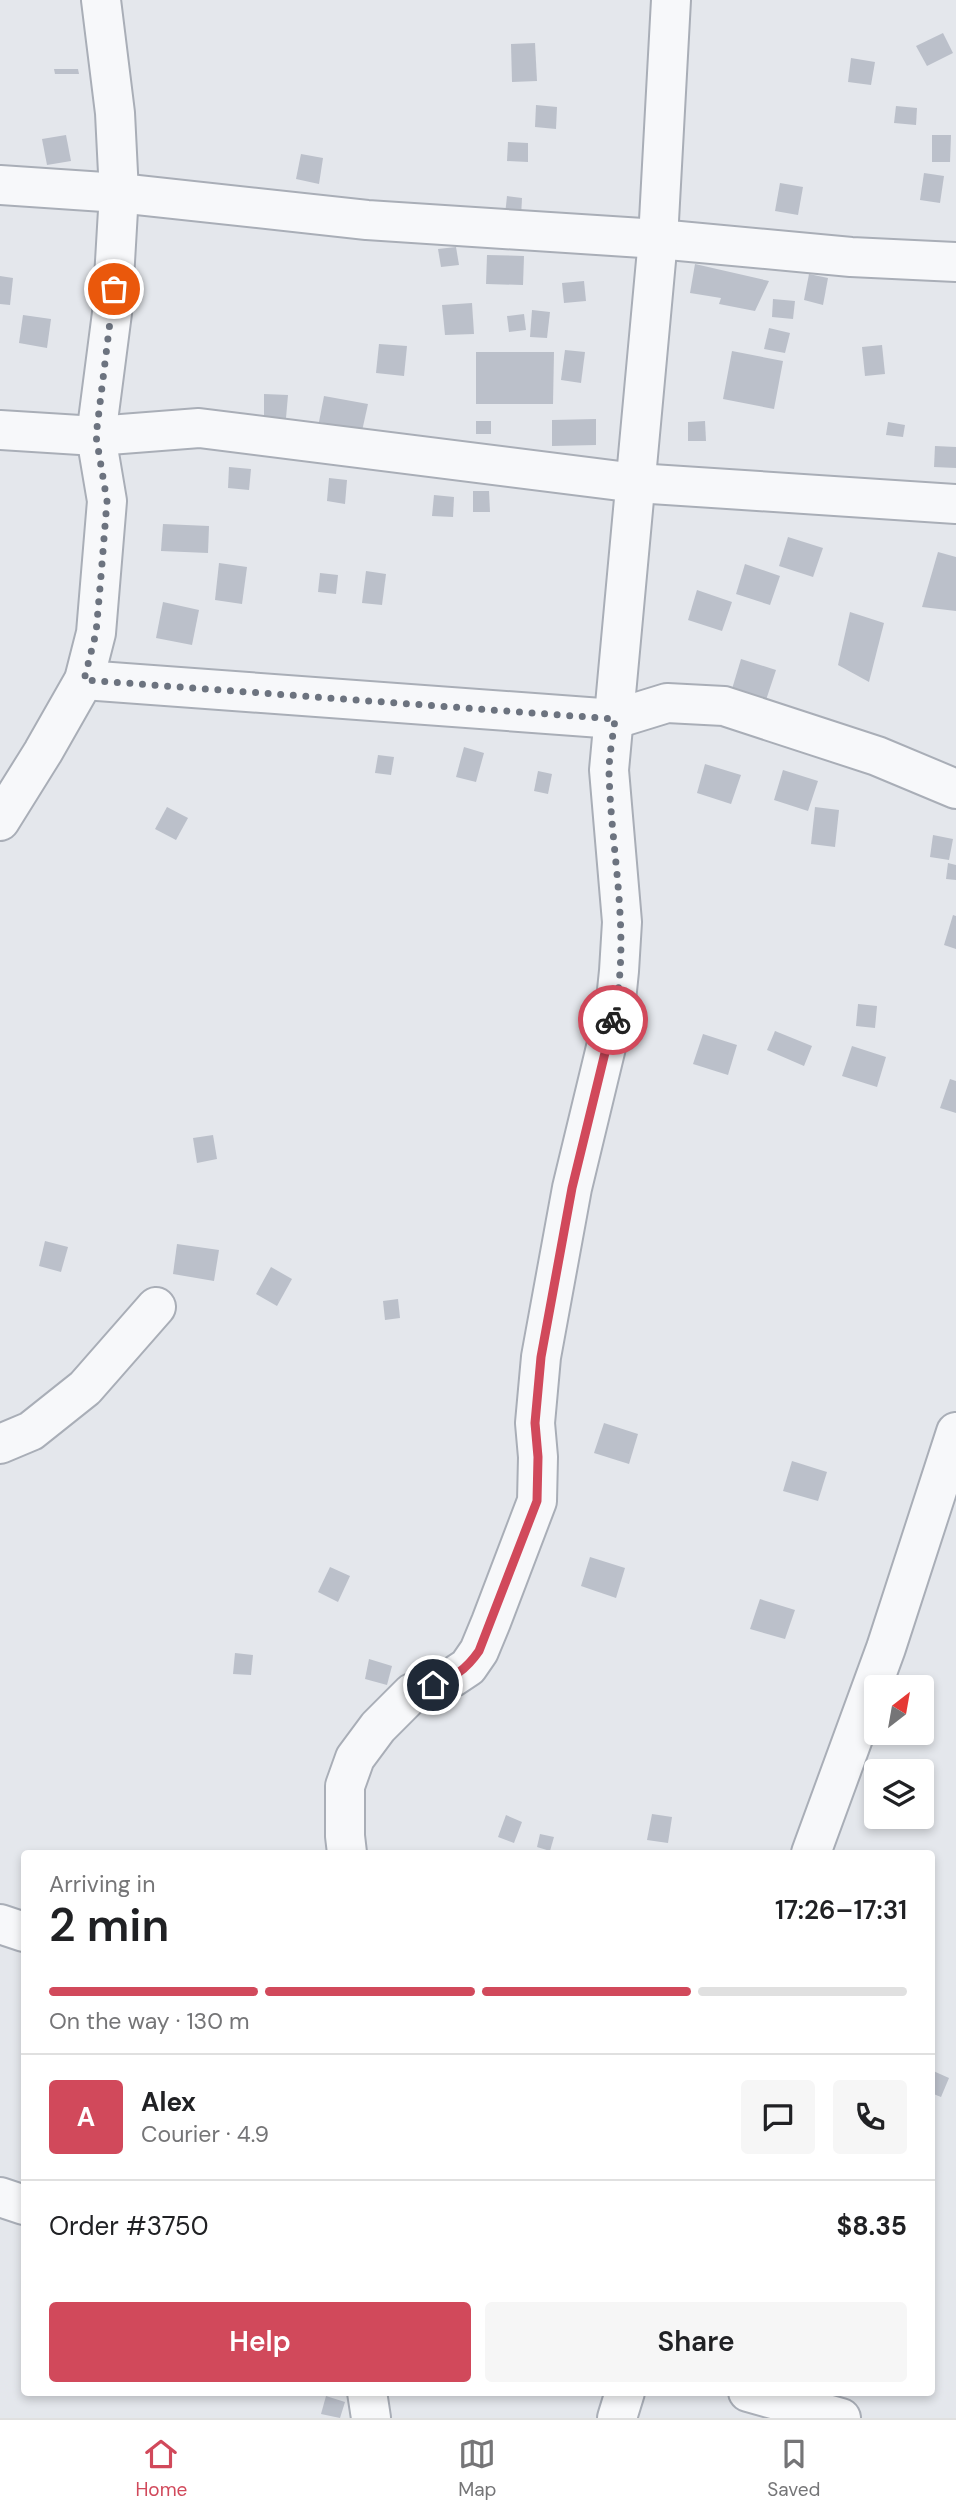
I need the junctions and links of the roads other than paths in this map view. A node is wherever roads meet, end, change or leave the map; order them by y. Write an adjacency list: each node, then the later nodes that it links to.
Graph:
1 (102, 0): 4 (street)
2 (671, 0): 5 (street)
3 (0, 185): 4 (street)
4 (119, 193): 5 (street); 8 (street)
5 (658, 239): 6 (street); 9 (street)
6 (956, 262)
7 (0, 430): 8 (street)
8 (96, 436): 9 (street); 11 (street)
9 (636, 482): 10 (street); 12 (street)
10 (956, 504)
11 (84, 680): 12 (street); 14 (street)
12 (615, 719): 13 (street); 18 (street)
13 (956, 789)
14 (0, 821)
15 (156, 1307): 17 (street)
16 (956, 1432): 19 (street)
17 (0, 1444)
18 (347, 1850)
19 (812, 1850)
20 (0, 1924): 21 (street)
21 (21, 1930)
22 (0, 2197): 23 (street)
23 (21, 2204)
24 (368, 2396): 27 (street)
25 (624, 2396): 28 (street)
26 (762, 2396): 29 (street)
27 (371, 2418)
28 (617, 2418)
29 (841, 2418)

